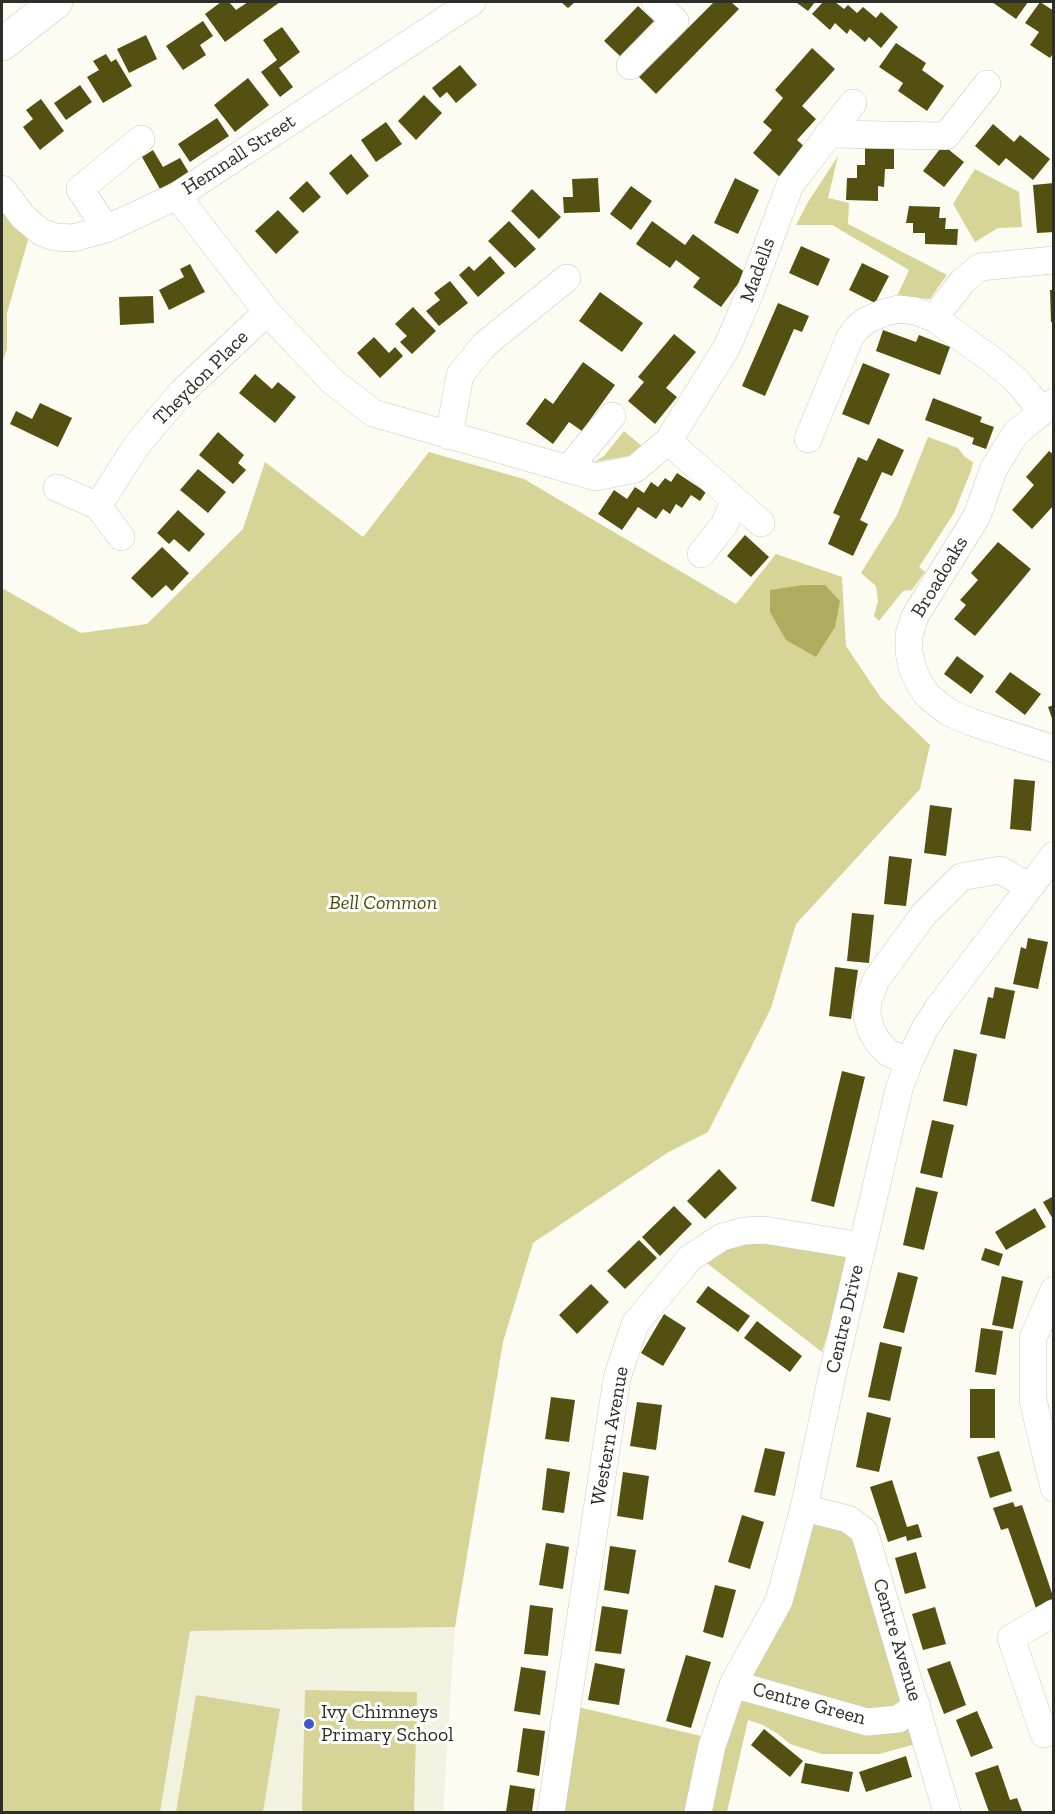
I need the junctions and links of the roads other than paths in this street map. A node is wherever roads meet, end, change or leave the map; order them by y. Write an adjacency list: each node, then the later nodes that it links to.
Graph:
1 (56, 2): 4 (main road)
2 (472, 2): 11 (street, Hemnall Street)
3 (670, 6): 5 (street)
4 (2, 44)
5 (630, 66)
6 (987, 84): 8 (street)
7 (853, 104): 8 (street, Madells)
8 (828, 134): 21 (street, Madells)
9 (141, 139): 12 (street)
10 (2, 189): 12 (street, Hemnall Street)
11 (177, 196): 12 (street, Hemnall Street); 15 (street)
12 (106, 230)
13 (1053, 260): 16 (street)
14 (567, 278): 19 (street)
15 (267, 312): 19 (street); 25 (street, Theydon Place)
16 (934, 318): 17 (street, Broadoaks); 20 (street, Broadoaks)
17 (1048, 406): 29 (street, Broadoaks)
18 (612, 416): 22 (street)
19 (449, 436): 22 (street, Madells)
20 (808, 439)
21 (668, 441): 22 (street, Madells); 24 (street)
22 (568, 469)
23 (57, 488): 25 (street)
24 (735, 500): 26 (street); 28 (street)
25 (98, 506): 27 (street)
26 (761, 523)
27 (121, 537)
28 (701, 554)
29 (1053, 749)
30 (1053, 855): 31 (street, Centre Drive)
31 (1030, 886): 32 (street, Centre Drive); 32 (street)
32 (909, 1062): 33 (street, Centre Drive)
33 (862, 1246): 36 (street, Centre Drive); 41 (street, Western Avenue)
34 (1053, 1290): 35 (street)
35 (1053, 1488)
36 (804, 1508): 38 (street, Centre Drive); 39 (street, Centre Avenue)
37 (1053, 1613): 40 (street)
38 (733, 1684): 39 (street, Centre Green); 42 (street, Centre Drive)
39 (916, 1706): 43 (street, Centre Avenue)
40 (1044, 1734)
41 (551, 1812)
42 (698, 1812)
43 (947, 1812)

